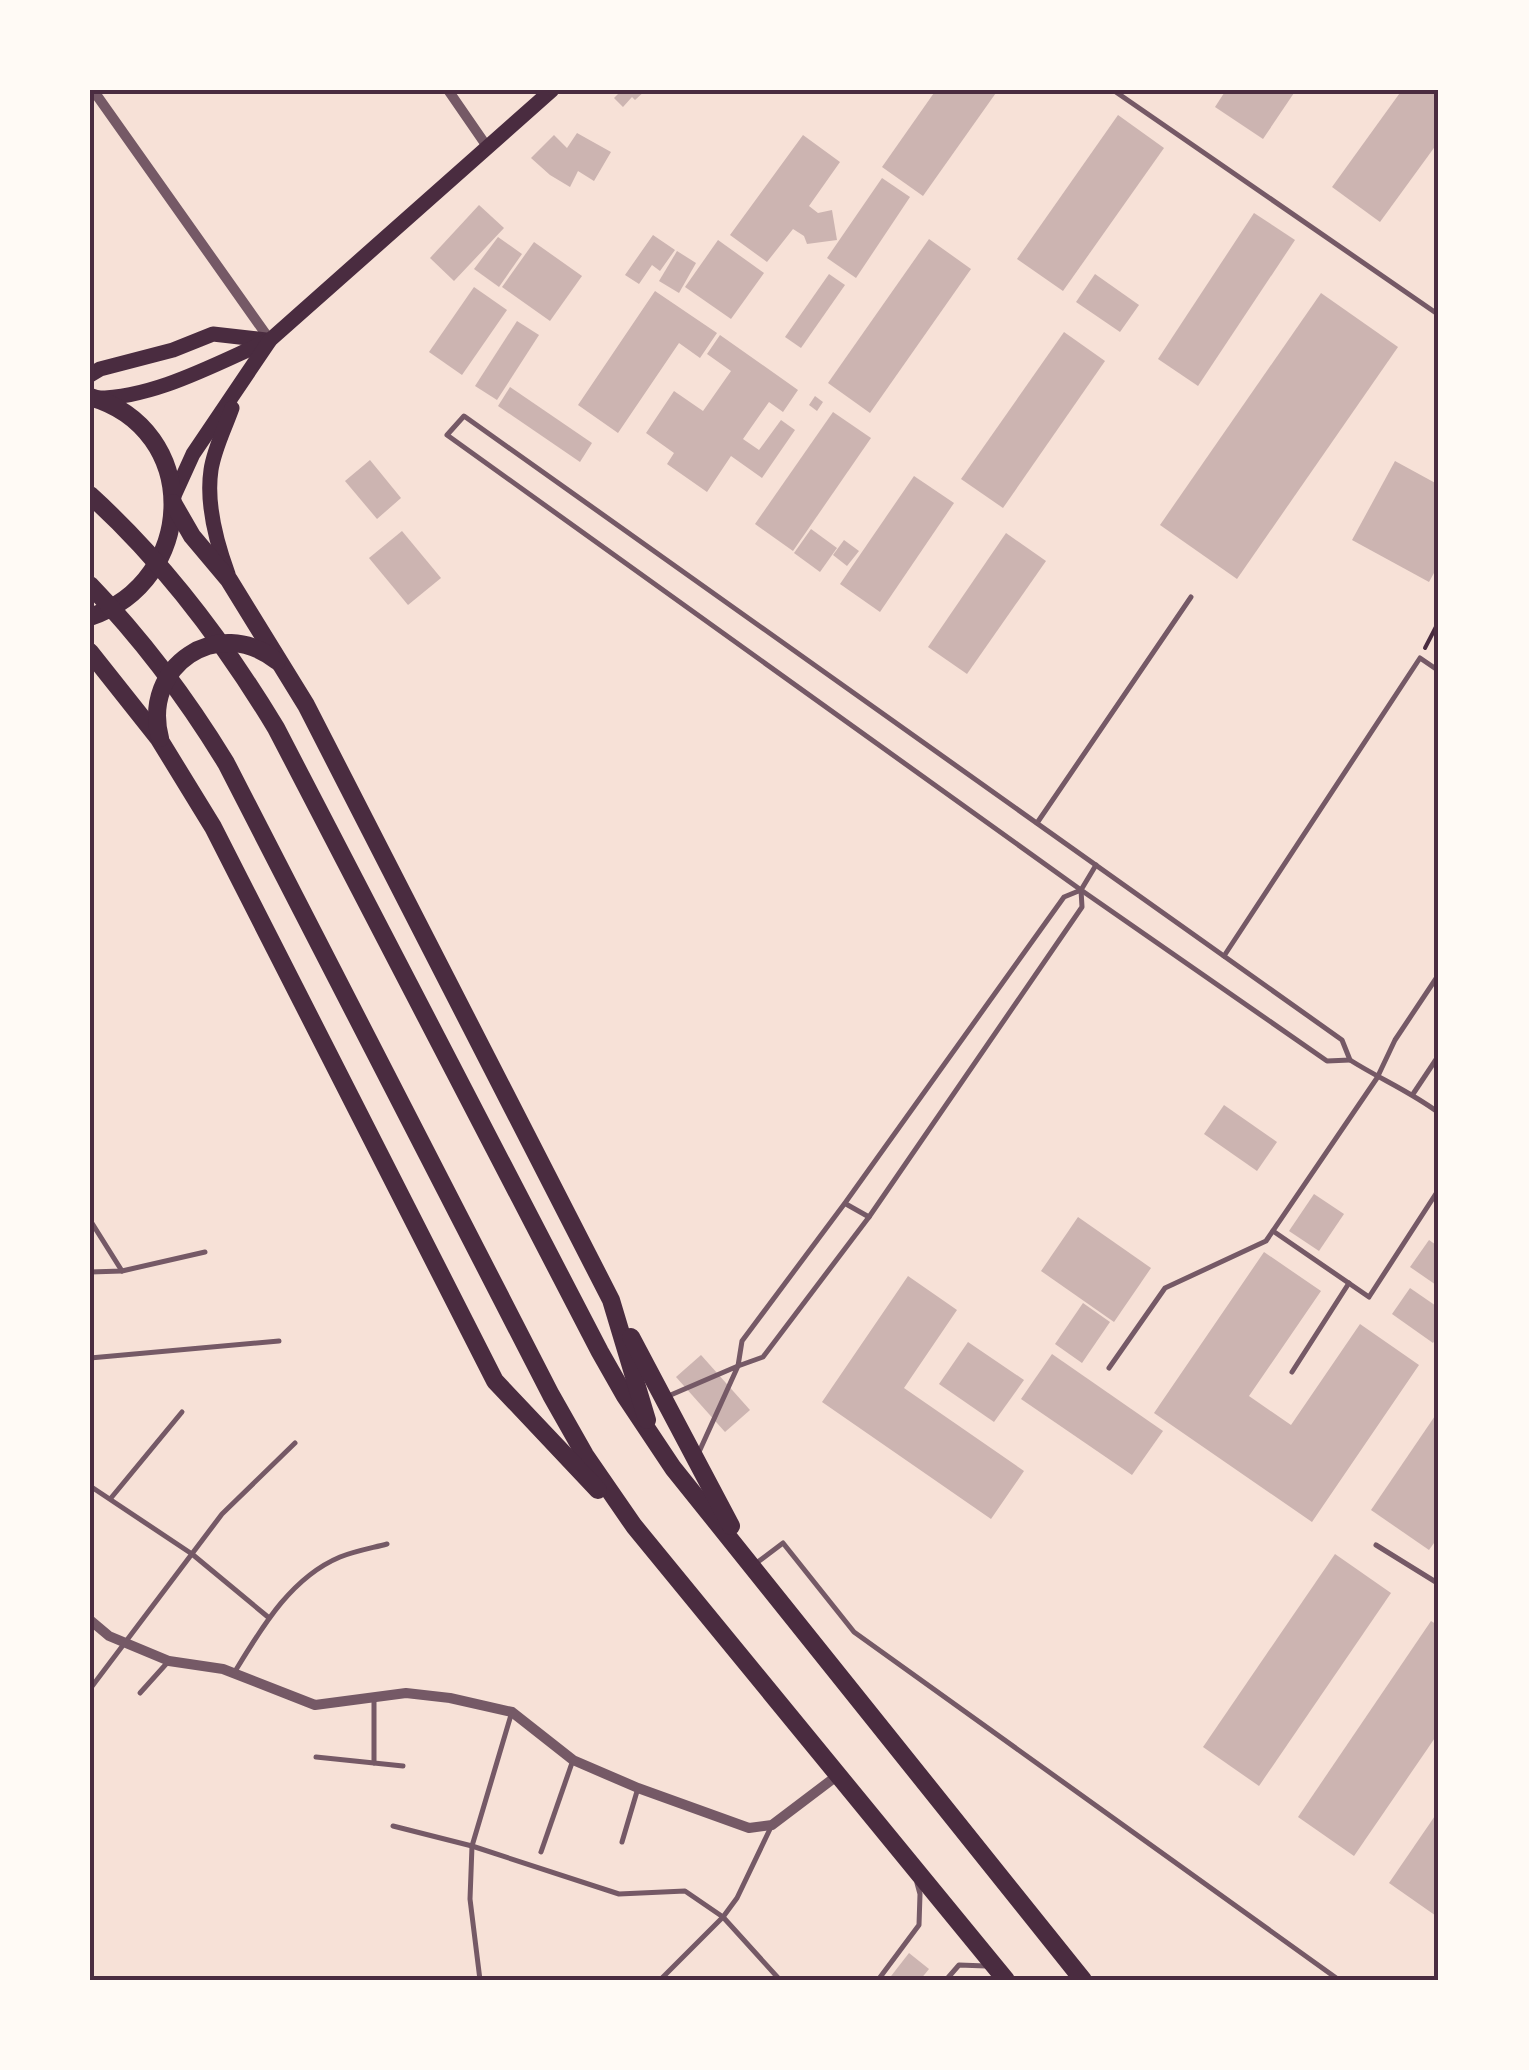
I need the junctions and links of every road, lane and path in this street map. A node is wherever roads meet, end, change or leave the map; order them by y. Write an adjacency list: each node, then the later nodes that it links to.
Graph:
1 (93, 90): 7 (street)
2 (448, 90): 5 (street)
3 (552, 90): 5 (main road)
4 (1113, 90): 6 (lane)
5 (488, 148): 7 (main road)
6 (1439, 315)
7 (270, 340): 8 (main road); 9 (main road); 10 (main road)
8 (90, 375)
9 (239, 386): 12 (main road); 14 (main road)
10 (91, 397): 12 (highway)
11 (90, 495): 50 (highway)
12 (173, 501): 14 (highway); 16 (highway)
13 (90, 584): 55 (highway)
14 (233, 588): 20 (highway)
15 (1191, 597): 23 (lane)
16 (90, 617)
17 (1439, 621): 19 (path)
18 (90, 652): 22 (highway)
19 (1420, 658): 21 (lane); 26 (lane)
20 (284, 668): 22 (highway); 42 (highway)
21 (1439, 671)
22 (164, 748): 55 (highway)
23 (1036, 823): 24 (lane); 25 (lane)
24 (1096, 865): 25 (lane); 26 (lane)
25 (1081, 890): 29 (lane); 34 (lane); 35 (lane)
26 (1224, 956): 29 (lane)
27 (1439, 974): 30 (lane)
28 (1439, 1055): 31 (lane)
29 (1350, 1060): 30 (lane)
30 (1378, 1078): 31 (lane); 37 (lane)
31 (1413, 1094): 32 (lane)
32 (1439, 1113)
33 (1439, 1189): 41 (lane)
34 (845, 1203): 35 (lane); 45 (lane)
35 (869, 1218): 45 (lane)
36 (90, 1220): 39 (lane)
37 (1273, 1231): 41 (lane); 46 (lane)
38 (205, 1252): 39 (lane)
39 (122, 1271): 40 (lane)
40 (90, 1272)
41 (1349, 1283): 47 (lane)
42 (611, 1300): 48 (highway); 50 (highway)
43 (279, 1341): 44 (lane)
44 (90, 1358)
45 (738, 1366): 48 (lane); 52 (lane)
46 (1110, 1368)
47 (1292, 1372)
48 (663, 1398): 52 (highway)
49 (182, 1412): 54 (lane)
50 (654, 1440): 59 (highway)
51 (295, 1443): 58 (lane)
52 (696, 1460): 59 (highway)
53 (90, 1486): 54 (lane)
54 (112, 1498): 58 (lane)
55 (634, 1526): 74 (highway)
56 (387, 1544): 61 (lane)
57 (1376, 1544): 60 (lane)
58 (192, 1554): 61 (lane); 63 (lane)
59 (752, 1566): 89 (highway); 90 (lane)
60 (1439, 1584)
61 (268, 1617): 65 (lane)
62 (90, 1620): 63 (street)
63 (126, 1643): 64 (street); 66 (lane)
64 (169, 1661): 65 (street); 67 (lane)
65 (234, 1673): 68 (street)
66 (90, 1689)
67 (140, 1693)
68 (374, 1697): 69 (street); 72 (lane)
69 (512, 1712): 71 (street); 79 (lane)
70 (316, 1758): 72 (lane)
71 (573, 1760): 75 (street); 80 (lane)
72 (374, 1763): 73 (lane)
73 (403, 1766)
74 (838, 1775): 76 (street); 81 (highway)
75 (638, 1788): 76 (street); 78 (lane)
76 (772, 1824): 82 (lane)
77 (393, 1826): 79 (lane)
78 (622, 1842)
79 (472, 1846): 82 (lane); 84 (lane)
80 (541, 1852)
81 (912, 1866): 83 (highway); 87 (lane)
82 (724, 1917): 85 (lane); 86 (lane)
83 (1002, 1975): 88 (lane)
84 (480, 1980)
85 (660, 1980)
86 (780, 1980)
87 (878, 1980)
88 (946, 1980)
89 (1083, 1980)
90 (1340, 1980)

